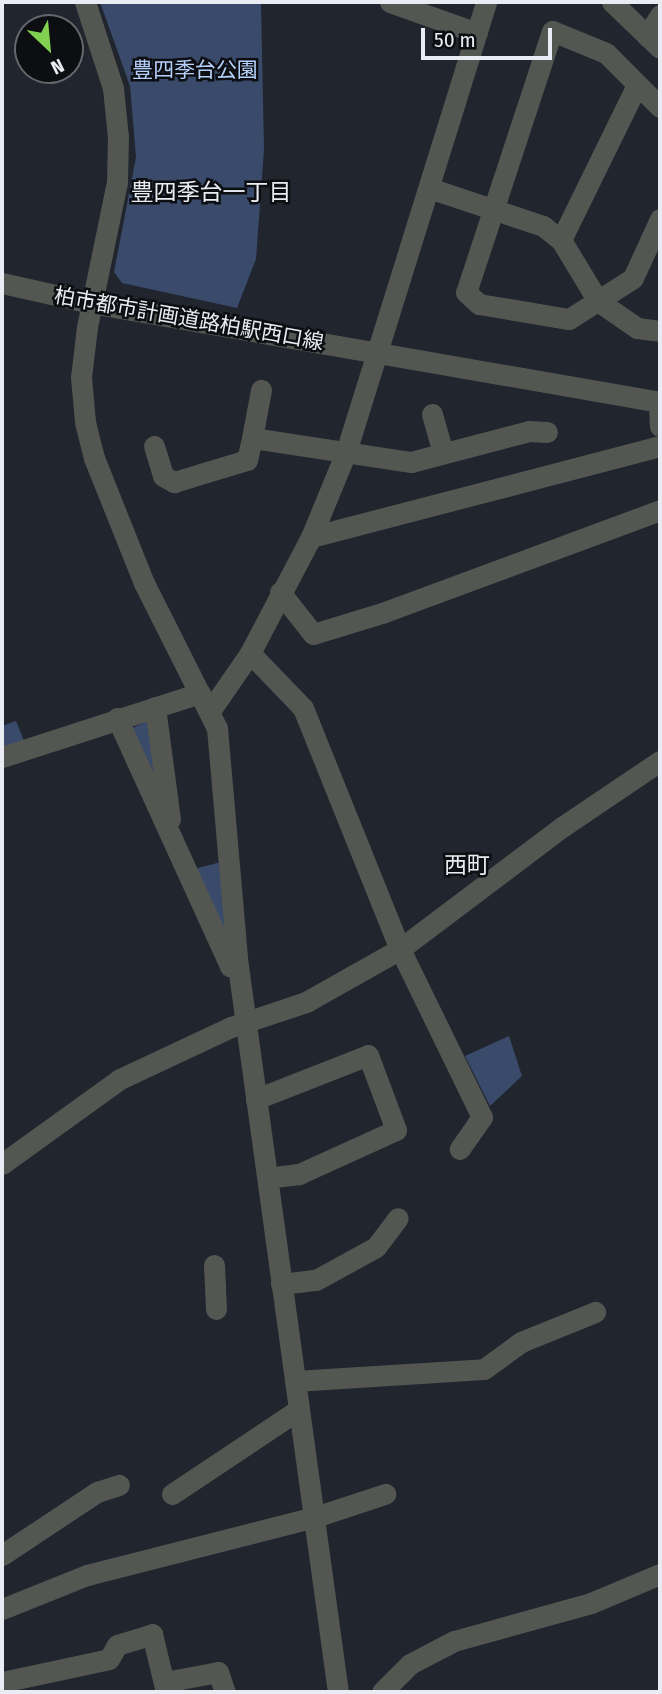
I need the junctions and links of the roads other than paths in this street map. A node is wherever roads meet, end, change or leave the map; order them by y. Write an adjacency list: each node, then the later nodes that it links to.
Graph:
1 (85, 2): 17 (street)
2 (390, 2): 5 (street)
3 (485, 2): 7 (street)
4 (612, 2): 8 (street)
5 (412, 6): 7 (street)
6 (660, 15): 8 (street)
7 (477, 33): 11 (street)
8 (654, 42)
9 (637, 85): 10 (street); 12 (street); 14 (street)
10 (660, 107)
11 (429, 188): 12 (street); 19 (street)
12 (495, 209): 14 (street); 16 (street)
13 (660, 219): 16 (street)
14 (561, 240): 16 (street)
15 (2, 283): 17 (street, 柏市都市計画道路柏駅西口線)
16 (598, 300): 18 (street)
17 (91, 303): 19 (street, 柏市都市計画道路柏駅西口線); 34 (street)
18 (660, 331)
19 (377, 352): 21 (street, 柏市都市計画道路柏駅西口線); 28 (street)
20 (261, 390): 25 (street)
21 (660, 402): 23 (street)
22 (432, 414): 29 (street)
23 (660, 426)
24 (547, 432): 29 (street)
25 (252, 438): 26 (street); 28 (street)
26 (154, 446)
27 (660, 446): 31 (street)
28 (346, 452): 29 (street); 31 (street)
29 (443, 453)
30 (660, 510): 32 (street)
31 (311, 537): 32 (street)
32 (281, 592): 33 (street)
33 (250, 653): 34 (street); 40 (street)
34 (205, 702): 35 (street); 41 (street)
35 (155, 707): 36 (street); 39 (street)
36 (117, 718): 37 (street); 39 (street)
37 (2, 757)
38 (660, 761): 40 (street)
39 (173, 842): 41 (street)
40 (400, 949): 42 (street); 44 (street)
41 (238, 966): 42 (street)
42 (246, 1026): 43 (street); 45 (street)
43 (256, 1100): 46 (street); 46 (street)
44 (460, 1149)
45 (2, 1164)
46 (268, 1178): 49 (street)
47 (397, 1218): 49 (street)
48 (214, 1265): 50 (street)
49 (281, 1284): 52 (street)
50 (216, 1309)
51 (595, 1312): 52 (street)
52 (295, 1381): 53 (street)
53 (298, 1410): 55 (street); 57 (street)
54 (119, 1485): 58 (street)
55 (172, 1494)
56 (385, 1494): 57 (street)
57 (315, 1517): 60 (street); 64 (street)
58 (2, 1555)
59 (660, 1574): 65 (street)
60 (2, 1609)
61 (2, 1682): 62 (street)
62 (165, 1687): 63 (street)
63 (225, 1692)
64 (338, 1692)
65 (382, 1692)

